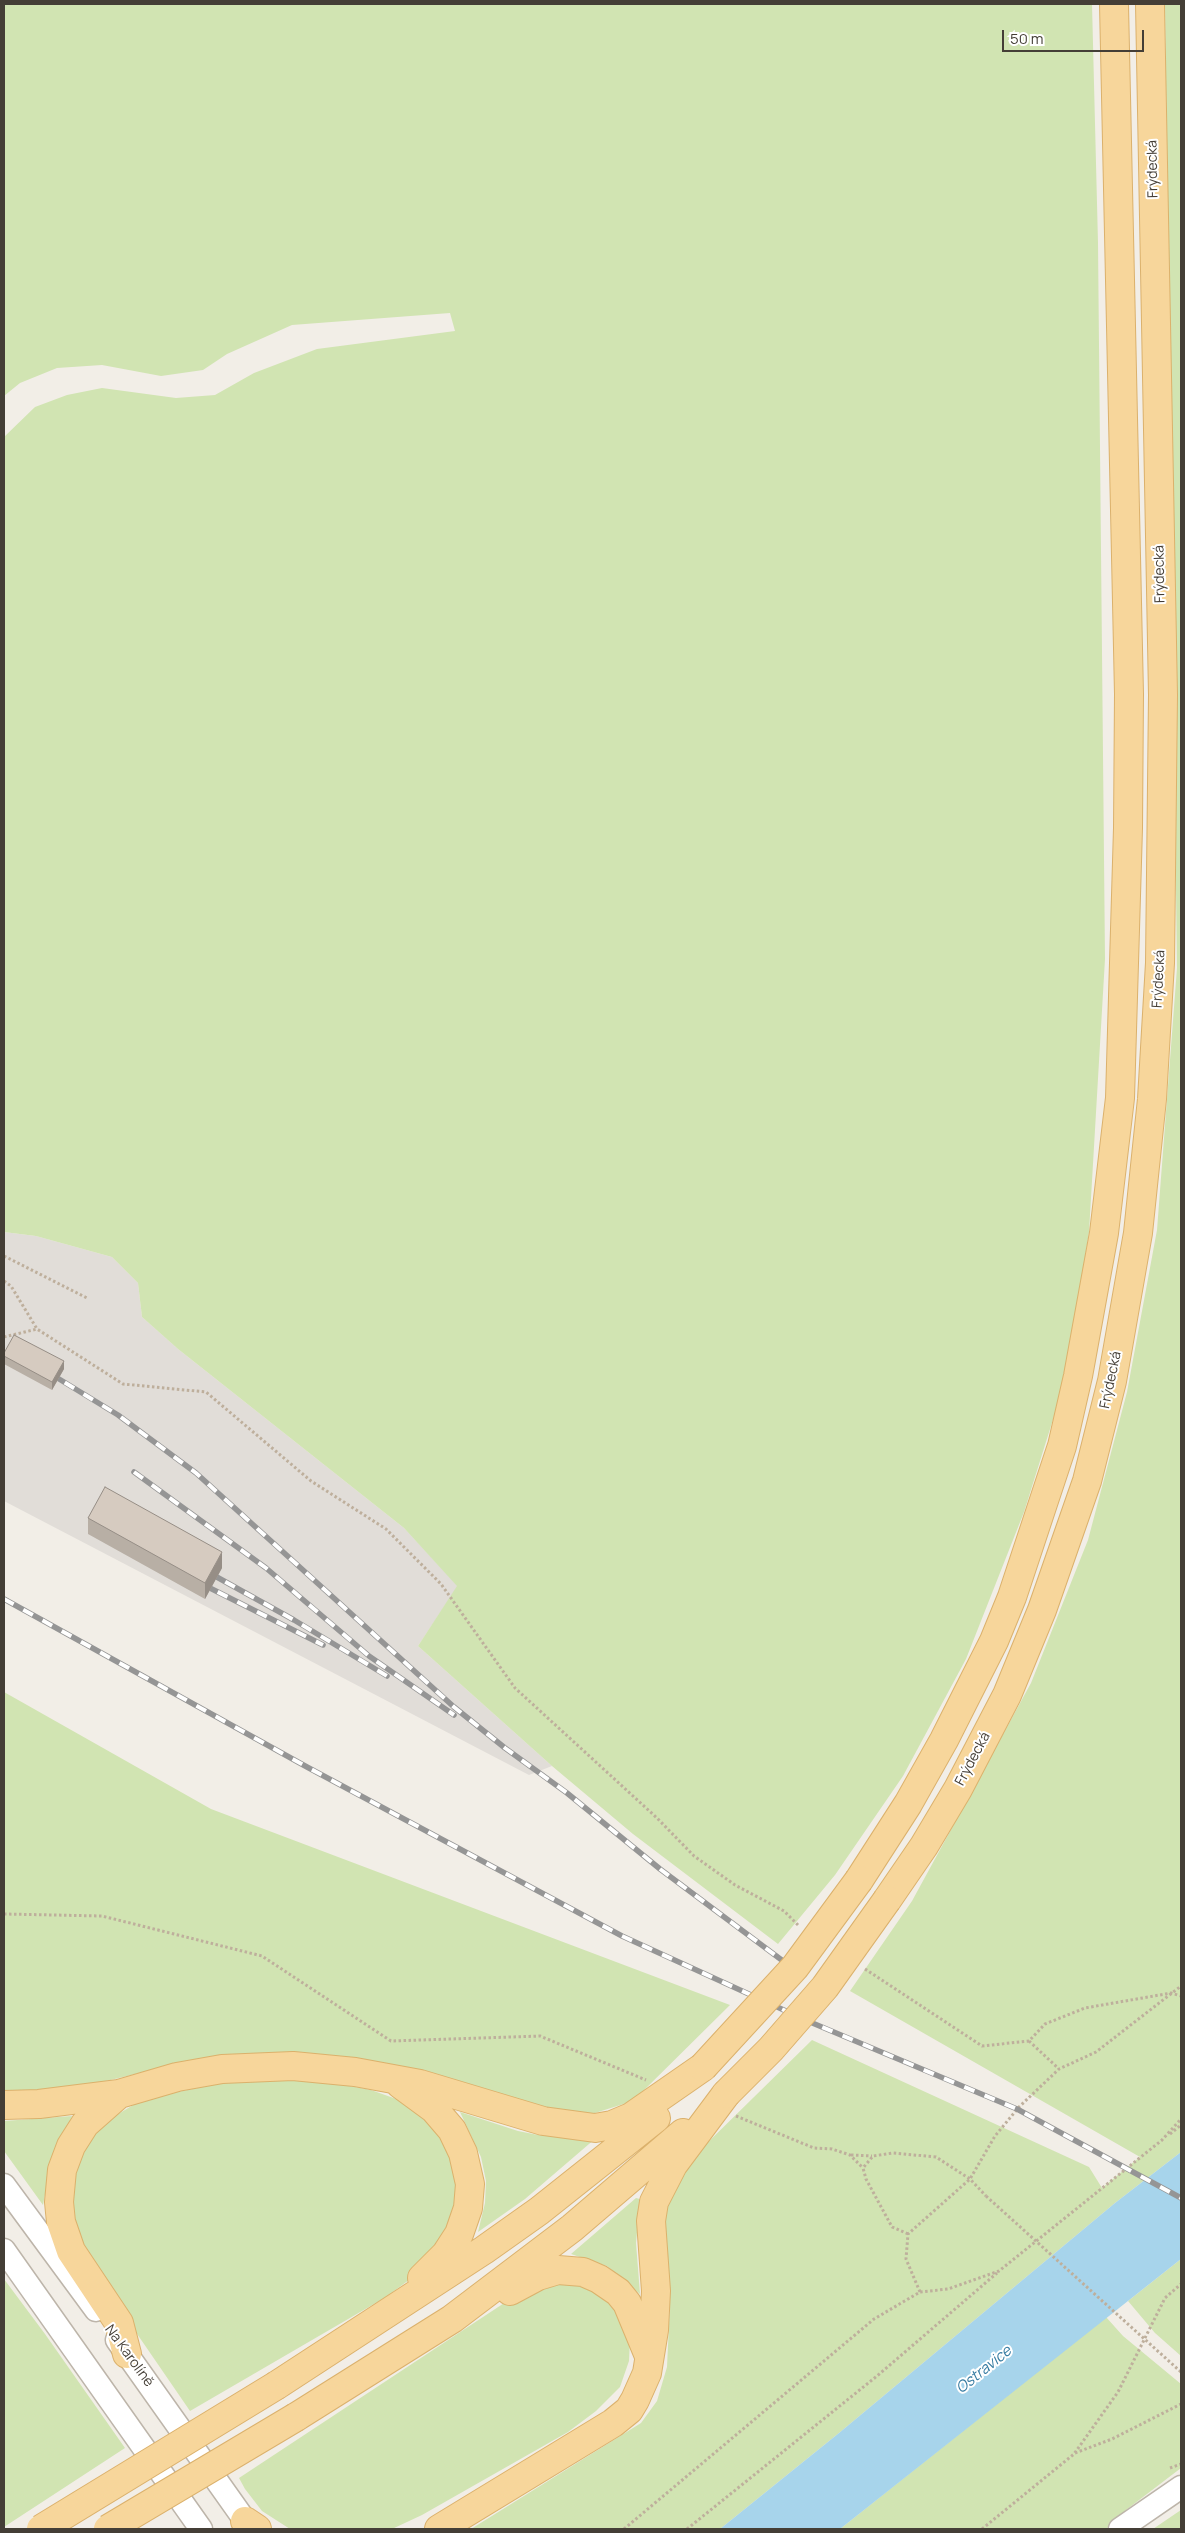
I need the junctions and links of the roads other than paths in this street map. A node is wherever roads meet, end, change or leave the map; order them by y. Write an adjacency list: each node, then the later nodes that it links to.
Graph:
1 (1114, 4): 3 (main road, bridge)
2 (1150, 4): 7 (main road, Frýdecká, bridge)
3 (694, 2075): 4 (main road); 11 (main road)
4 (384, 2077): 5 (main road); 11 (main road)
5 (118, 2094): 6 (main road); 12 (main road)
6 (4, 2105)
7 (721, 2105): 10 (main road); 13 (main road)
8 (4, 2185): 12 (street, Na Karolíně)
9 (4, 2250): 18 (street)
10 (452, 2319): 13 (main road); 17 (main road, bridge)
11 (362, 2332): 16 (main road, bridge)
12 (127, 2354): 15 (street, Na Karolíně)
13 (650, 2357): 19 (main road)
14 (1181, 2487): 20 (street)
15 (251, 2526)
16 (41, 2529)
17 (108, 2529)
18 (201, 2529)
19 (439, 2529)
20 (1120, 2529)

